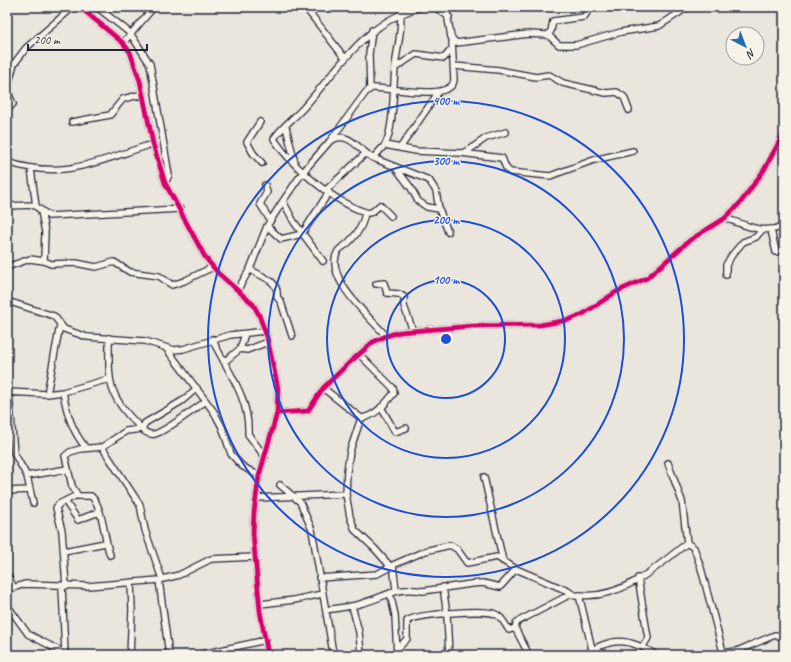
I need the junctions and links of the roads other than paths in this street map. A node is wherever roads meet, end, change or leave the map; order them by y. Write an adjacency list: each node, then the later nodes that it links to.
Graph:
1 (72, 7): 25 (street)
2 (80, 7): 19 (street)
3 (97, 7): 16 (street)
4 (153, 7): 16 (street)
5 (304, 7): 21 (street)
6 (400, 7): 13 (street)
7 (419, 7): 13 (street)
8 (435, 7): 14 (street)
9 (446, 7): 14 (street)
10 (597, 7): 12 (street)
11 (688, 7): 17 (street)
12 (591, 8): 17 (street)
13 (401, 15): 15 (street); 23 (street)
14 (449, 17): 18 (street)
15 (372, 30): 21 (street); 26 (street)
16 (130, 33): 19 (street); 50 (street)
17 (548, 35): 18 (street)
18 (452, 40): 20 (street)
19 (123, 43): 28 (street)
20 (452, 49): 22 (street); 23 (street)
21 (344, 57): 33 (street)
22 (454, 66): 27 (street); 30 (street)
23 (395, 68): 24 (street)
24 (393, 89): 26 (street); 27 (street); 38 (street)
25 (7, 90): 29 (street)
26 (370, 90): 36 (street)
27 (438, 93): 39 (street)
28 (143, 94): 31 (street); 37 (street)
29 (7, 110)
30 (629, 110)
31 (72, 122)
32 (260, 122): 45 (street)
33 (286, 127): 46 (street); 46 (street)
34 (506, 132): 42 (street)
35 (784, 133): 61 (street)
36 (330, 141): 41 (street); 49 (street)
37 (153, 144): 48 (street); 50 (street)
38 (385, 145): 39 (street); 43 (street)
39 (400, 148): 42 (street)
40 (633, 151): 42 (street)
41 (366, 153): 43 (street); 52 (street)
42 (461, 153)
43 (373, 158): 47 (street)
44 (7, 162): 48 (street)
45 (262, 163)
46 (296, 166): 49 (street)
47 (394, 166): 57 (street); 57 (street)
48 (31, 169): 55 (street)
49 (303, 172): 52 (street); 53 (street)
50 (166, 183): 56 (street)
51 (265, 185): 62 (street)
52 (328, 191): 59 (street); 67 (street)
53 (283, 202): 62 (street); 67 (street)
54 (7, 206): 55 (street)
55 (36, 206): 58 (street)
56 (180, 209): 58 (street); 72 (street)
57 (440, 209): 66 (street)
58 (41, 211): 69 (street)
59 (365, 212): 60 (street); 83 (street)
60 (391, 216)
61 (725, 218): 64 (street); 80 (street)
62 (269, 223): 67 (street); 73 (street)
63 (784, 226): 65 (street)
64 (762, 230): 65 (street); 74 (street)
65 (771, 230): 68 (street)
66 (448, 232)
67 (302, 234): 70 (street)
68 (776, 252)
69 (44, 261): 71 (street); 72 (street)
70 (322, 261)
71 (7, 267)
72 (213, 267): 76 (street)
73 (250, 269): 76 (street); 82 (street)
74 (726, 275)
75 (376, 284): 80 (street)
76 (238, 289): 79 (street)
77 (7, 301): 78 (street)
78 (60, 325): 84 (street); 96 (street)
79 (265, 331): 81 (street); 86 (street)
80 (414, 331): 83 (street)
81 (245, 334): 85 (street); 88 (street)
82 (292, 336)
83 (386, 336): 89 (street)
84 (109, 338): 87 (street); 91 (street)
85 (212, 339): 87 (street); 90 (street)
86 (268, 342): 88 (street); 99 (street)
87 (166, 348): 92 (street)
88 (240, 350): 90 (street)
89 (359, 354): 93 (street); 98 (street)
90 (224, 362): 106 (street)
91 (109, 379): 95 (street); 102 (street)
92 (197, 388): 97 (street); 102 (street)
93 (323, 388): 99 (street); 100 (street)
94 (8, 392): 96 (street); 103 (street)
95 (63, 392): 96 (street); 105 (street)
96 (47, 394)
97 (206, 401): 102 (street); 110 (street)
98 (381, 407): 100 (street); 101 (street)
99 (277, 413): 106 (street)
100 (361, 418): 115 (street)
101 (406, 428)
102 (142, 429): 104 (street)
103 (10, 436): 109 (street)
104 (102, 446): 105 (street); 133 (street)
105 (86, 448): 108 (street)
106 (265, 457): 110 (street)
107 (668, 463): 123 (street)
108 (67, 469): 109 (street); 116 (street)
109 (27, 476): 113 (street)
110 (259, 476): 118 (street)
111 (484, 477): 127 (street)
112 (280, 485): 117 (street)
113 (30, 490): 114 (street); 120 (street)
114 (7, 491)
115 (346, 494): 117 (street); 128 (street)
116 (77, 495): 119 (street); 121 (street)
117 (295, 496): 118 (street); 131 (street)
118 (256, 498): 126 (street)
119 (65, 501): 121 (street); 124 (street)
120 (33, 503)
121 (99, 512): 122 (street)
122 (105, 543): 124 (street); 125 (street)
123 (687, 543): 132 (street); 155 (street)
124 (64, 551): 136 (street)
125 (110, 555)
126 (254, 557): 133 (street); 144 (street)
127 (503, 561): 128 (street); 129 (street)
128 (391, 566): 131 (street); 139 (street)
129 (516, 569): 137 (street); 142 (street)
130 (7, 574): 135 (street)
131 (319, 578): 141 (street)
132 (638, 578): 143 (street); 152 (street)
133 (161, 580): 134 (street); 159 (street)
134 (131, 582): 136 (street); 158 (street)
135 (13, 586): 136 (street); 138 (street)
136 (64, 586): 157 (street)
137 (443, 587): 139 (street); 148 (street)
138 (7, 590)
139 (396, 590): 140 (street)
140 (390, 593): 146 (street); 154 (street)
141 (322, 594): 144 (street); 147 (street)
142 (571, 594): 143 (street); 149 (street)
143 (579, 595): 153 (street)
144 (260, 604): 151 (street)
145 (7, 605): 157 (street)
146 (352, 606): 147 (street); 162 (street)
147 (326, 610): 156 (street)
148 (447, 615): 149 (street); 154 (street); 163 (street)
149 (515, 628): 164 (street)
150 (784, 637): 155 (street)
151 (266, 640): 160 (street); 161 (street)
152 (643, 646): 153 (street); 166 (street)
153 (592, 650): 165 (street)
154 (397, 652)
155 (723, 652): 167 (street)
156 (333, 653)
157 (66, 654)
158 (130, 655)
159 (168, 655)
160 (198, 655)
161 (268, 655)
162 (361, 655)
163 (449, 655)
164 (530, 655)
165 (584, 655)
166 (656, 655)
167 (707, 655)

